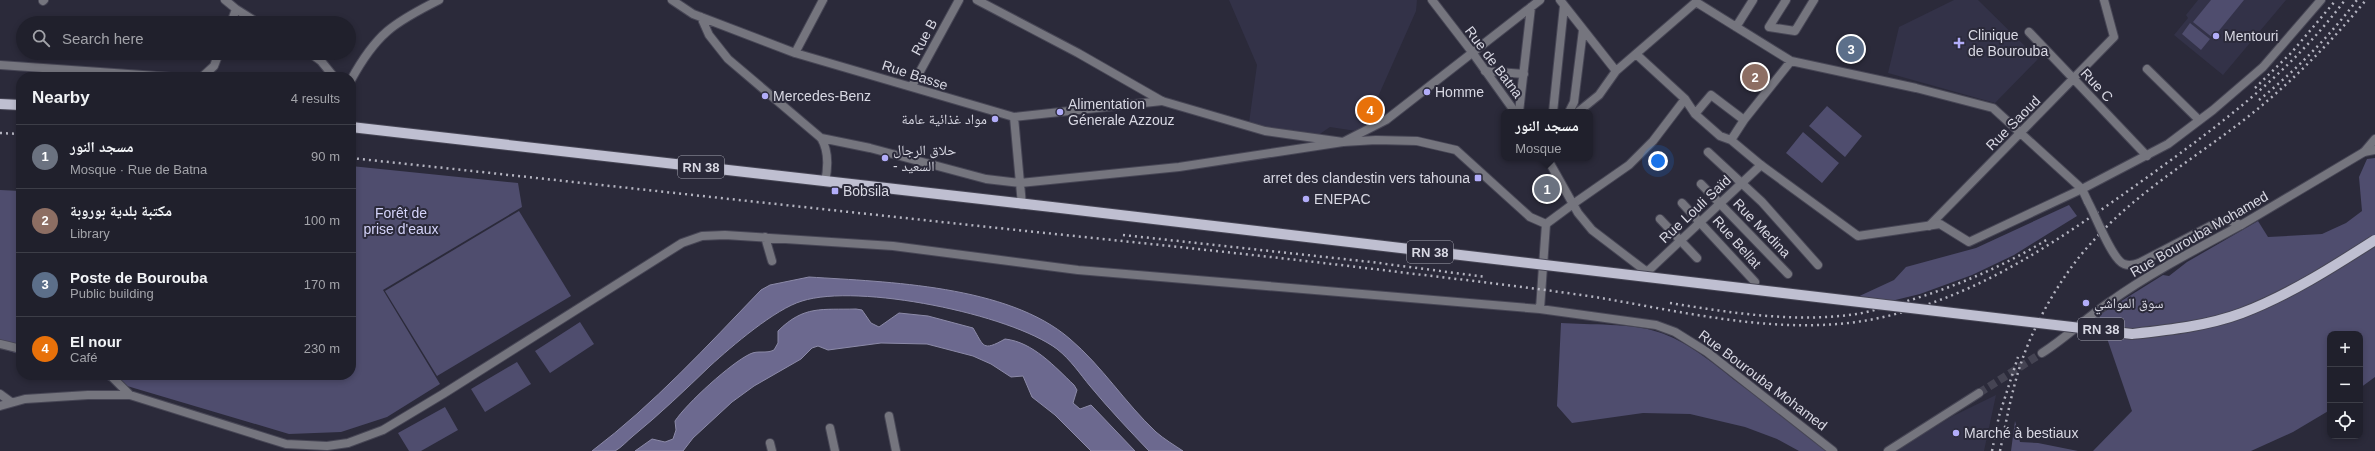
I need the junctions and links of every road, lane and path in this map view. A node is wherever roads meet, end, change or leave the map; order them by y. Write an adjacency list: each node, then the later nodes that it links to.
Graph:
1 (225, 0): 16 (street)
2 (439, 0): 36 (street)
3 (672, 0): 19 (street, Rue Basse)
4 (823, 0): 24 (street)
5 (959, 0): 39 (street, Rue B)
6 (977, 0): 41 (street)
7 (1432, 0): 23 (street, Rue de Batna)
8 (1540, 0): 15 (street)
9 (1754, 0): 20 (street)
10 (1786, 0): 11 (street)
11 (1814, 0)
12 (2104, 0): 38 (street, Rue Saoud)
13 (2321, 0): 52 (street)
14 (1562, 3): 21 (street); 46 (street)
15 (1531, 7): 23 (street); 37 (street)
16 (236, 10): 17 (street); 18 (street)
17 (233, 16)
18 (246, 16)
19 (701, 17): 24 (street, Rue Basse); 55 (street)
20 (1736, 26): 25 (street); 28 (street)
21 (1583, 30): 32 (street); 47 (street)
22 (2029, 32): 38 (street, Rue C)
23 (1472, 52): 31 (street, Rue de Batna); 58 (street)
24 (795, 53): 39 (street, Rue Basse)
25 (1636, 54): 32 (street); 40 (street)
26 (216, 60): 34 (street)
27 (320, 60): 35 (street)
28 (1791, 61): 51 (street); 54 (street)
29 (0, 65): 33 (street)
30 (2147, 69): 52 (street)
31 (1485, 71): 37 (street); 44 (street, Rue de Batna)
32 (1616, 71): 48 (street)
33 (100, 72)
34 (207, 72)
35 (330, 72)
36 (355, 72)
37 (1524, 74): 45 (street)
38 (2074, 79): 54 (street, Rue Saoud); 62 (street, Rue C)
39 (912, 86): 50 (street, Rue Basse)
40 (1686, 99): 49 (street); 72 (street)
41 (1162, 101): 50 (street, Rue Basse); 58 (street)
42 (0, 104): 43 (main road)
43 (16, 105)
44 (1513, 109)
45 (1519, 109)
46 (1553, 109)
47 (1570, 109)
48 (1582, 109)
49 (1695, 114): 51 (street); 57 (street)
50 (1014, 117): 66 (street)
51 (1744, 120): 57 (street)
52 (2199, 120): 62 (street)
53 (356, 128): 65 (main road, RN 38)
54 (2022, 133): 69 (street); 78 (street, Rue Saoud)
55 (821, 138): 65 (street); 66 (street)
56 (2375, 139): 61 (street)
57 (1731, 140): 64 (street)
58 (1343, 142): 66 (street); 76 (street)
59 (2375, 150): 61 (street, Rue Bourouba Mohamed)
60 (1708, 152): 68 (street)
61 (2364, 152): 77 (street, Rue Bourouba Mohamed)
62 (2147, 156): 69 (street)
63 (1549, 161): 72 (street)
64 (1761, 165): 68 (street, Rue Louli Saïd); 78 (street)
65 (825, 182): 73 (main road, RN 38)
66 (1020, 184): 73 (street)
67 (1701, 184): 71 (street, Rue Medina)
68 (1741, 184): 71 (street, Rue Louli Saïd); 84 (street)
69 (2082, 188): 77 (street, bridge); 78 (street)
70 (1682, 203): 75 (street, Rue Bellat)
71 (1720, 203): 75 (street, Rue Louli Saïd); 85 (street, Rue Medina)
72 (1573, 204): 76 (street); 80 (street, Rue Louli Saïd)
73 (1022, 205): 81 (main road, RN 38, bridge)
74 (1660, 219): 80 (street)
75 (1700, 222): 80 (street, Rue Louli Saïd); 86 (street, Rue Bellat)
76 (1546, 224): 87 (street)
77 (2241, 225): 90 (street, Rue Bourouba Mohamed)
78 (1929, 226)
79 (765, 237): 83 (street); 87 (street, Rue Bourouba Mohamed); 94 (street, Rue Bourouba Mohamed)
80 (1680, 240): 82 (street)
81 (2375, 240)
82 (1697, 258)
83 (772, 261)
84 (1818, 265)
85 (1788, 274)
86 (1755, 282)
87 (1540, 309): 101 (street, Rue Bourouba Mohamed)
88 (0, 344): 89 (street)
89 (16, 348)
90 (2042, 353)
91 (115, 380): 94 (street)
92 (1979, 393): 102 (street)
93 (0, 394): 95 (street)
94 (130, 395): 95 (street)
95 (12, 402): 96 (street)
96 (0, 406)
97 (889, 416): 100 (street)
98 (830, 428): 99 (street)
99 (835, 451)
100 (896, 451)
101 (1833, 451)
102 (1888, 451)

